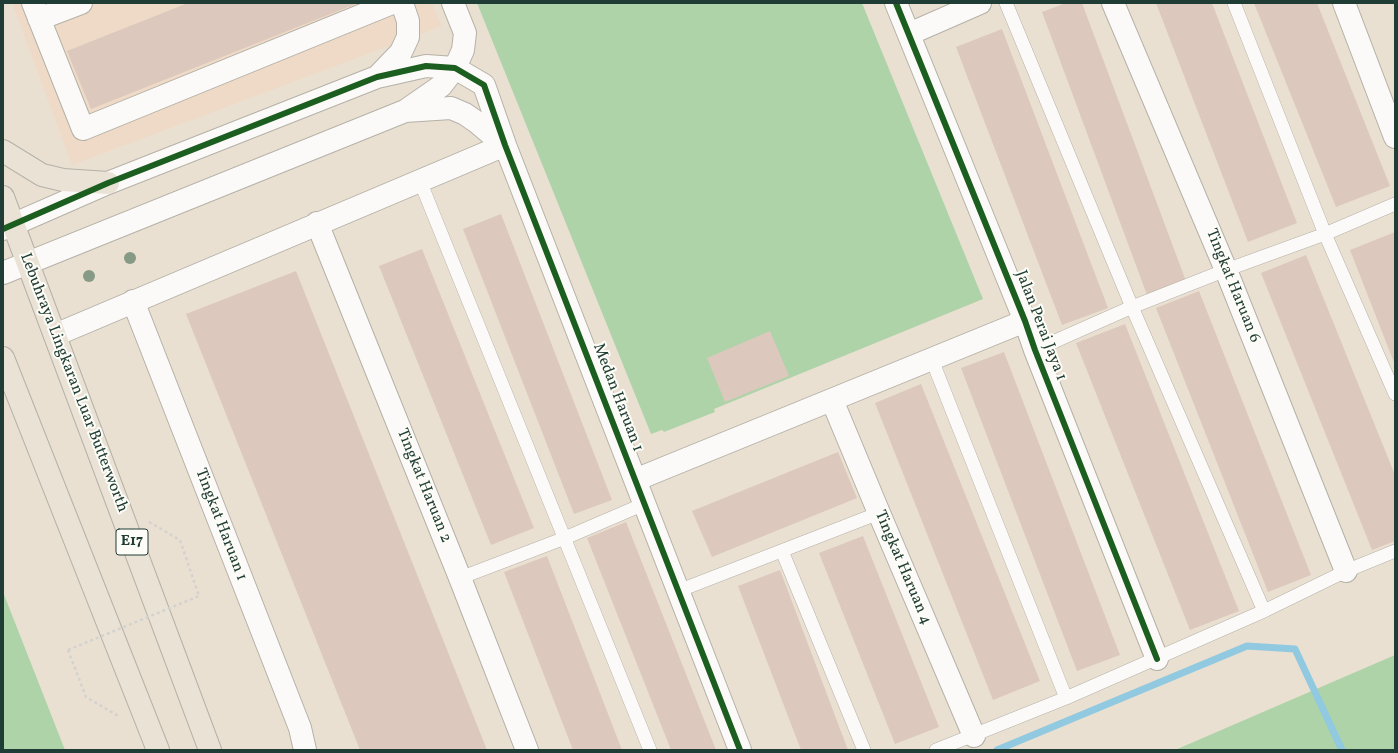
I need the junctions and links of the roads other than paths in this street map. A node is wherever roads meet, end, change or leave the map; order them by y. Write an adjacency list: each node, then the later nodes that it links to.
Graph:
1 (81, 3): 11 (street)
2 (392, 3): 11 (street)
3 (402, 3): 15 (street)
4 (452, 3): 12 (street, Medan Haruan 1)
5 (896, 3): 13 (street, Jalan Perai Jaya 1)
6 (980, 3): 13 (street)
7 (1006, 3): 32 (lane)
8 (1113, 3): 29 (street, Tingkat Haruan 6)
9 (1234, 3): 27 (lane)
10 (1344, 3): 18 (street)
11 (36, 11)
12 (465, 33): 14 (street); 16 (street, Medan Haruan 1)
13 (909, 34): 33 (street, Jalan Perai Jaya 1)
14 (455, 68): 15 (street); 16 (street); 17 (street)
15 (377, 76): 22 (street)
16 (484, 85): 19 (street, Medan Haruan 1)
17 (405, 111): 19 (street, Medan Haruan 1); 28 (street)
18 (1395, 137)
19 (505, 145): 21 (street); 40 (street, Medan Haruan 1)
20 (3, 151): 22 (highway)
21 (420, 181): 25 (street); 43 (lane)
22 (108, 183): 26 (street)
23 (3, 197): 26 (highway, Lebuhraya Lingkaran Luar Butterworth / E17)
24 (1395, 204): 27 (lane)
25 (317, 223): 31 (street); 47 (street, Tingkat Haruan 2)
26 (8, 227): 28 (highway, Lebuhraya Lingkaran Luar Butterworth / E17)
27 (1325, 234): 29 (lane); 38 (lane)
28 (27, 262): 30 (street); 34 (highway, Lebuhraya Lingkaran Luar Butterworth / E17)
29 (1226, 270): 32 (lane); 46 (street, Tingkat Haruan 6)
30 (3, 273)
31 (133, 301): 34 (street); 55 (street, Tingkat Haruan 1)
32 (1132, 307): 35 (lane); 49 (lane)
33 (1025, 322): 35 (street, Jalan Perai Jaya 1); 37 (street)
34 (55, 334): 54 (highway, Lebuhraya Lingkaran Luar Butterworth / E17)
35 (1034, 350): 50 (street, Jalan Perai Jaya 1)
36 (3, 358): 53 (highway)
37 (932, 360): 39 (street); 51 (lane)
38 (1395, 394)
39 (832, 400): 40 (street); 42 (street, Tingkat Haruan 4)
40 (635, 480): 41 (street, Medan Haruan 1)
41 (644, 504): 43 (lane); 48 (street, Medan Haruan 1)
42 (879, 513): 44 (lane); 52 (street, Tingkat Haruan 4)
43 (565, 538): 47 (lane); 57 (lane)
44 (782, 551): 48 (lane); 59 (lane)
45 (1395, 551): 46 (lane)
46 (1346, 571): 49 (lane)
47 (460, 578): 56 (street, Tingkat Haruan 2)
48 (678, 591): 58 (street, Medan Haruan 1)
49 (1264, 611): 50 (lane)
50 (1157, 659): 51 (lane)
51 (1066, 698): 52 (lane)
52 (974, 736): 60 (lane)
53 (158, 750)
54 (210, 750)
55 (305, 750)
56 (526, 750)
57 (650, 750)
58 (740, 750)
59 (864, 750)
60 (936, 750)

